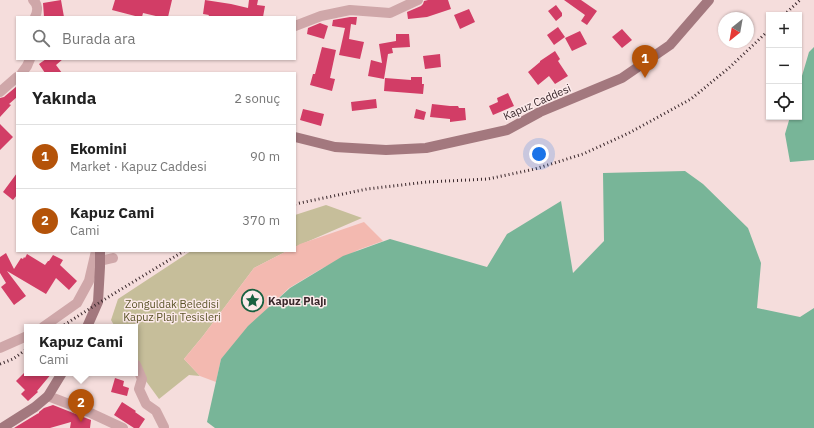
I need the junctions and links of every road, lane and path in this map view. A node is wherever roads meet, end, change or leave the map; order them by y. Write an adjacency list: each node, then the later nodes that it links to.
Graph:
1 (418, 0): 5 (street)
2 (709, 0): 10 (main road, Kapuz Caddesi)
3 (35, 1): 4 (street)
4 (36, 16)
5 (296, 26)
6 (30, 60): 7 (street)
7 (23, 72)
8 (16, 78): 9 (street)
9 (0, 92)
10 (296, 137)
11 (99, 254): 12 (street); 13 (street); 14 (main road)
12 (113, 258)
13 (47, 324)
14 (88, 324)
15 (24, 337): 16 (street)
16 (0, 348)
17 (138, 370): 22 (street)
18 (60, 376): 19 (main road)
19 (48, 396): 20 (main road); 21 (street)
20 (2, 428)
21 (123, 428)
22 (164, 428)

